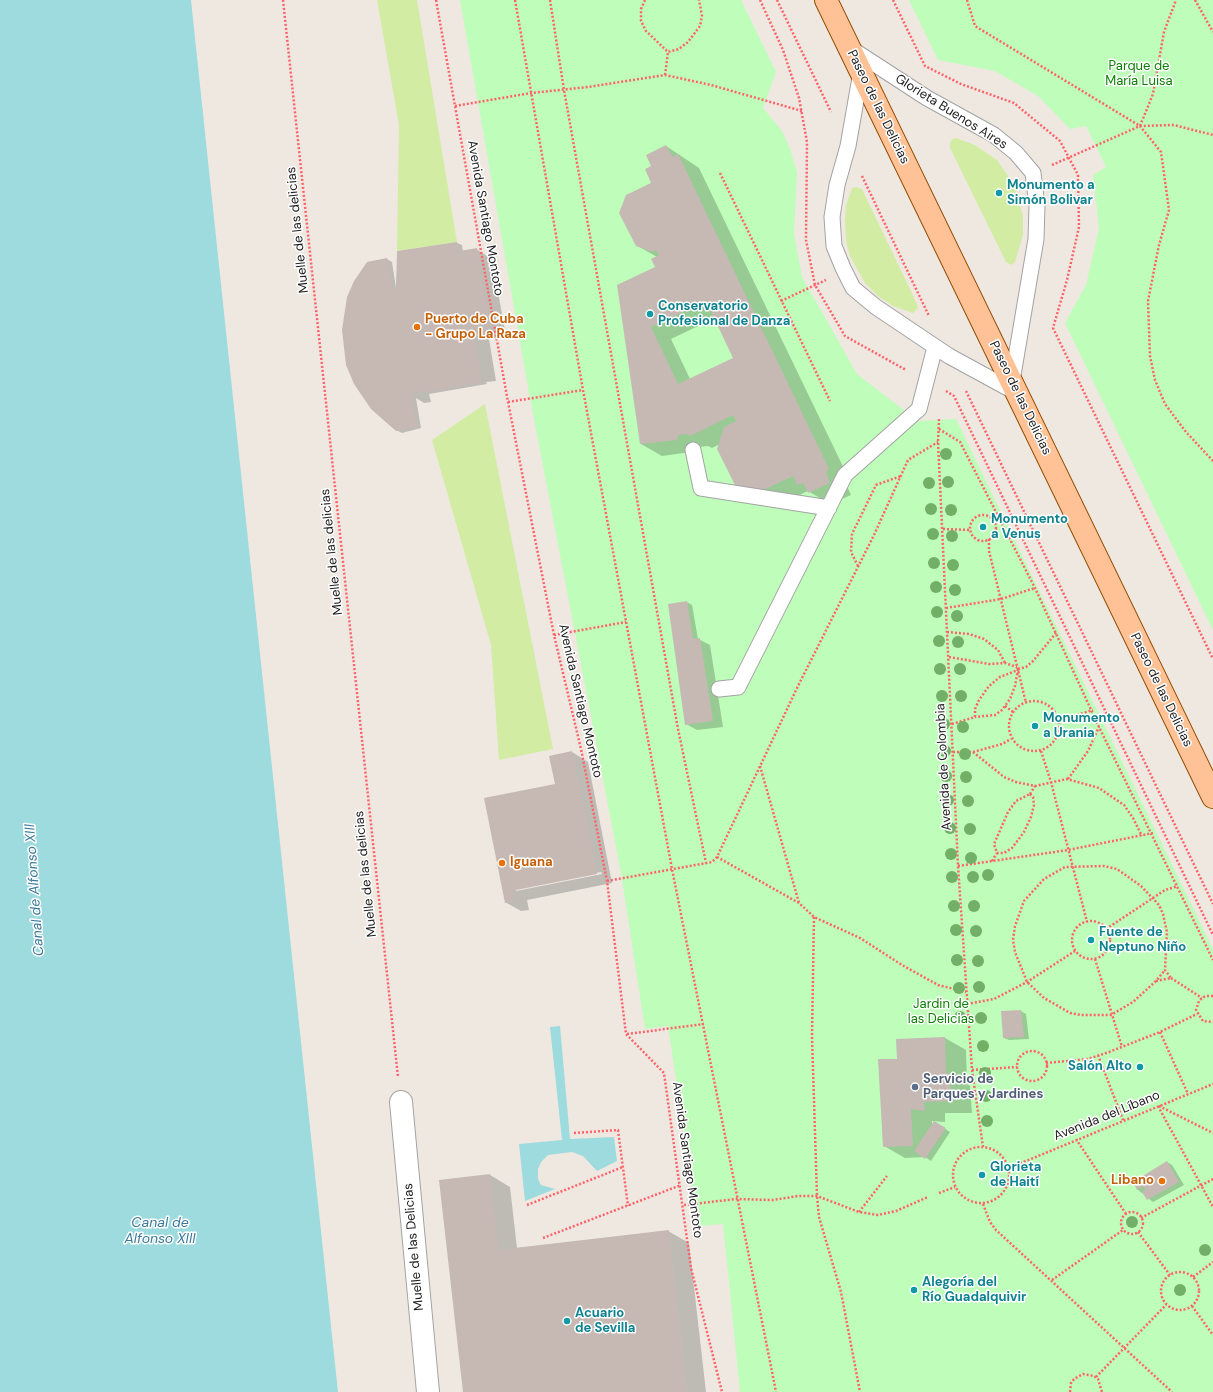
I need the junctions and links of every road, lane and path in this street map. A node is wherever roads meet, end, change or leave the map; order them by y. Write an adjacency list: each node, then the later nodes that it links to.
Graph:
1 (283, 0): 125 (path, Muelle de las delicias)
2 (436, 0): 21 (path, Avenida Santiago Montoto)
3 (515, 0): 20 (path)
4 (550, 0): 19 (path)
5 (645, 0): 16 (path)
6 (699, 0): 16 (path)
7 (760, 0): 22 (path)
8 (777, 0): 23 (path)
9 (826, 0): 15 (main road, Paseo de las Delicias)
10 (894, 0): 26 (path)
11 (967, 0): 24 (path)
12 (1176, 0): 24 (path)
13 (1195, 0): 14 (path)
14 (1213, 32)
15 (848, 47): 17 (main road, Paseo de las Delicias); 28 (lane, Glorieta Buenos Aires)
16 (668, 52): 18 (path)
17 (861, 72): 33 (lane); 36 (main road, Paseo de las Delicias)
18 (665, 75): 19 (path); 22 (path)
19 (564, 90): 20 (path); 88 (path)
20 (531, 93): 21 (path); 37 (path)
21 (455, 106): 39 (path, Avenida Santiago Montoto)
22 (802, 111): 30 (path)
23 (831, 111)
24 (1140, 126): 25 (path); 26 (path); 43 (path)
25 (1213, 135)
26 (1069, 157): 28 (path); 60 (path)
27 (720, 173): 31 (path)
28 (1033, 173): 36 (lane)
29 (864, 180): 32 (path)
30 (815, 285): 31 (path); 34 (path)
31 (781, 301): 38 (path)
32 (933, 323)
33 (935, 347): 34 (lane); 36 (lane)
34 (930, 383): 40 (path, Avenida de Colombia); 45 (lane); 100 (path)
35 (962, 384): 96 (path)
36 (1015, 387): 81 (main road, Paseo de las Delicias)
37 (583, 390): 39 (path); 55 (path)
38 (830, 401)
39 (508, 402): 58 (path, Avenida Santiago Montoto)
40 (939, 430): 41 (path, Avenida de Colombia); 46 (path)
41 (938, 442): 44 (path); 48 (path, Avenida de Colombia)
42 (693, 450): 45 (lane)
43 (1213, 461)
44 (901, 476): 51 (path); 51 (path)
45 (829, 508): 63 (lane)
46 (1000, 519): 47 (path); 52 (path)
47 (995, 522): 49 (path); 50 (path)
48 (942, 529): 49 (path); 54 (path, Avenida de Colombia)
49 (971, 530): 50 (path)
50 (988, 539): 53 (path)
51 (858, 566): 76 (path)
52 (1034, 588): 53 (path); 57 (path)
53 (1001, 599): 54 (path); 62 (path)
54 (946, 608): 56 (path, Avenida de Colombia)
55 (626, 622): 58 (path); 91 (path)
56 (947, 632): 59 (path, Avenida de Colombia); 61 (path)
57 (1056, 633): 62 (path); 66 (path)
58 (554, 635): 92 (path, Avenida Santiago Montoto)
59 (949, 657): 61 (path); 70 (path, Avenida de Colombia)
60 (1213, 659)
61 (1005, 663): 62 (path)
62 (1018, 669): 64 (path); 65 (path); 68 (path)
63 (719, 689)
64 (1026, 703): 67 (path); 69 (path)
65 (1005, 706): 67 (path); 68 (path)
66 (1093, 710): 69 (path); 71 (path)
67 (1013, 712): 72 (path)
68 (976, 717): 70 (path)
69 (1058, 721): 73 (path)
70 (952, 724): 74 (path, Avenida de Colombia)
71 (1099, 727): 77 (path); 82 (path)
72 (1011, 738): 73 (path); 75 (path)
73 (1041, 751): 78 (path)
74 (953, 752): 75 (path); 89 (path, Avenida de Colombia)
75 (973, 752): 79 (path)
76 (760, 766): 86 (path); 95 (path)
77 (1068, 779): 78 (path); 83 (path)
78 (1051, 782): 79 (path); 84 (path)
79 (1035, 786): 80 (path)
80 (1030, 794): 85 (path); 85 (path)
81 (1213, 797)
82 (1153, 833): 83 (path); 93 (path)
83 (1142, 836): 84 (path)
84 (1068, 850): 87 (path); 90 (path)
85 (997, 853): 87 (path)
86 (717, 857): 88 (path); 95 (path)
87 (992, 861): 89 (path)
88 (706, 863): 91 (path)
89 (958, 866): 108 (path, Avenida de Colombia)
90 (1072, 866): 94 (path); 98 (path); 107 (path)
91 (672, 869): 92 (path); 115 (path)
92 (607, 881): 117 (path, Avenida Santiago Montoto)
93 (1178, 886): 94 (path); 103 (path)
94 (1153, 897): 99 (path); 104 (path)
95 (799, 903): 97 (path)
96 (1213, 904)
97 (814, 917): 108 (path); 140 (path)
98 (1087, 922): 99 (path); 101 (path)
99 (1106, 929): 102 (path)
100 (1213, 935)
101 (1075, 951): 102 (path); 107 (path)
102 (1095, 959): 113 (path)
103 (1213, 960)
104 (1165, 970): 105 (path); 106 (path)
105 (1171, 978): 106 (path); 110 (path)
106 (1156, 981): 113 (path)
107 (1027, 982): 111 (path); 113 (path)
108 (966, 992): 111 (path, Avenida de Colombia)
109 (1213, 996): 110 (path)
110 (1202, 998): 112 (path)
111 (967, 1004): 122 (path, Avenida de Colombia)
112 (1197, 1014): 114 (path); 116 (path)
113 (1111, 1015): 118 (path)
114 (1213, 1022)
115 (704, 1024): 117 (path); 142 (path)
116 (1160, 1032): 118 (path); 124 (path)
117 (626, 1034): 136 (path, Avenida Santiago Montoto)
118 (1122, 1047): 119 (path)
119 (1098, 1055): 120 (path); 127 (path)
120 (1046, 1063): 121 (path); 121 (path)
121 (1017, 1067): 122 (path)
122 (972, 1070): 131 (path, Avenida de Colombia)
123 (1213, 1084): 124 (path, Avenida del Líbano)
124 (1188, 1094): 126 (path, Avenida del Líbano)
125 (401, 1102): 163 (street, Muelle de las Delicias)
126 (1158, 1106): 127 (path, Avenida del Líbano); 129 (path); 137 (path)
127 (1123, 1120): 130 (path, Avenida del Líbano)
128 (574, 1132): 132 (path)
129 (1213, 1133)
130 (1076, 1139): 133 (path, Avenida del Líbano); 149 (path)
131 (983, 1147): 133 (path); 138 (path)
132 (623, 1167): 144 (path); 146 (path)
133 (1009, 1168): 143 (path)
134 (887, 1176): 148 (path)
135 (1213, 1178): 137 (path)
136 (681, 1185): 145 (path, Avenida Santiago Montoto); 146 (path)
137 (1201, 1185): 147 (path); 150 (path)
138 (955, 1187): 139 (path); 143 (path)
139 (939, 1193)
140 (817, 1196): 142 (path); 148 (path); 166 (path)
141 (928, 1197): 148 (path)
142 (736, 1199): 145 (path); 165 (path)
143 (983, 1204): 157 (path)
144 (527, 1205)
145 (684, 1205): 164 (path, Avenida Santiago Montoto)
146 (628, 1206): 153 (path)
147 (1213, 1207)
148 (859, 1212)
149 (1126, 1214): 150 (path); 151 (path)
150 (1141, 1218): 152 (path)
151 (1122, 1230): 152 (path); 157 (path)
152 (1138, 1232): 155 (path)
153 (543, 1238)
154 (1213, 1262): 156 (path)
155 (1170, 1275): 156 (path); 158 (path)
156 (1193, 1277): 159 (path)
157 (1052, 1280): 161 (path)
158 (1166, 1304): 159 (path); 161 (path)
159 (1192, 1306): 160 (path)
160 (1213, 1335)
161 (1123, 1347): 162 (path); 169 (path)
162 (1096, 1377): 167 (path); 168 (path)
163 (428, 1392)
164 (722, 1392)
165 (776, 1392)
166 (860, 1392)
167 (1070, 1392)
168 (1102, 1392)
169 (1172, 1392)

